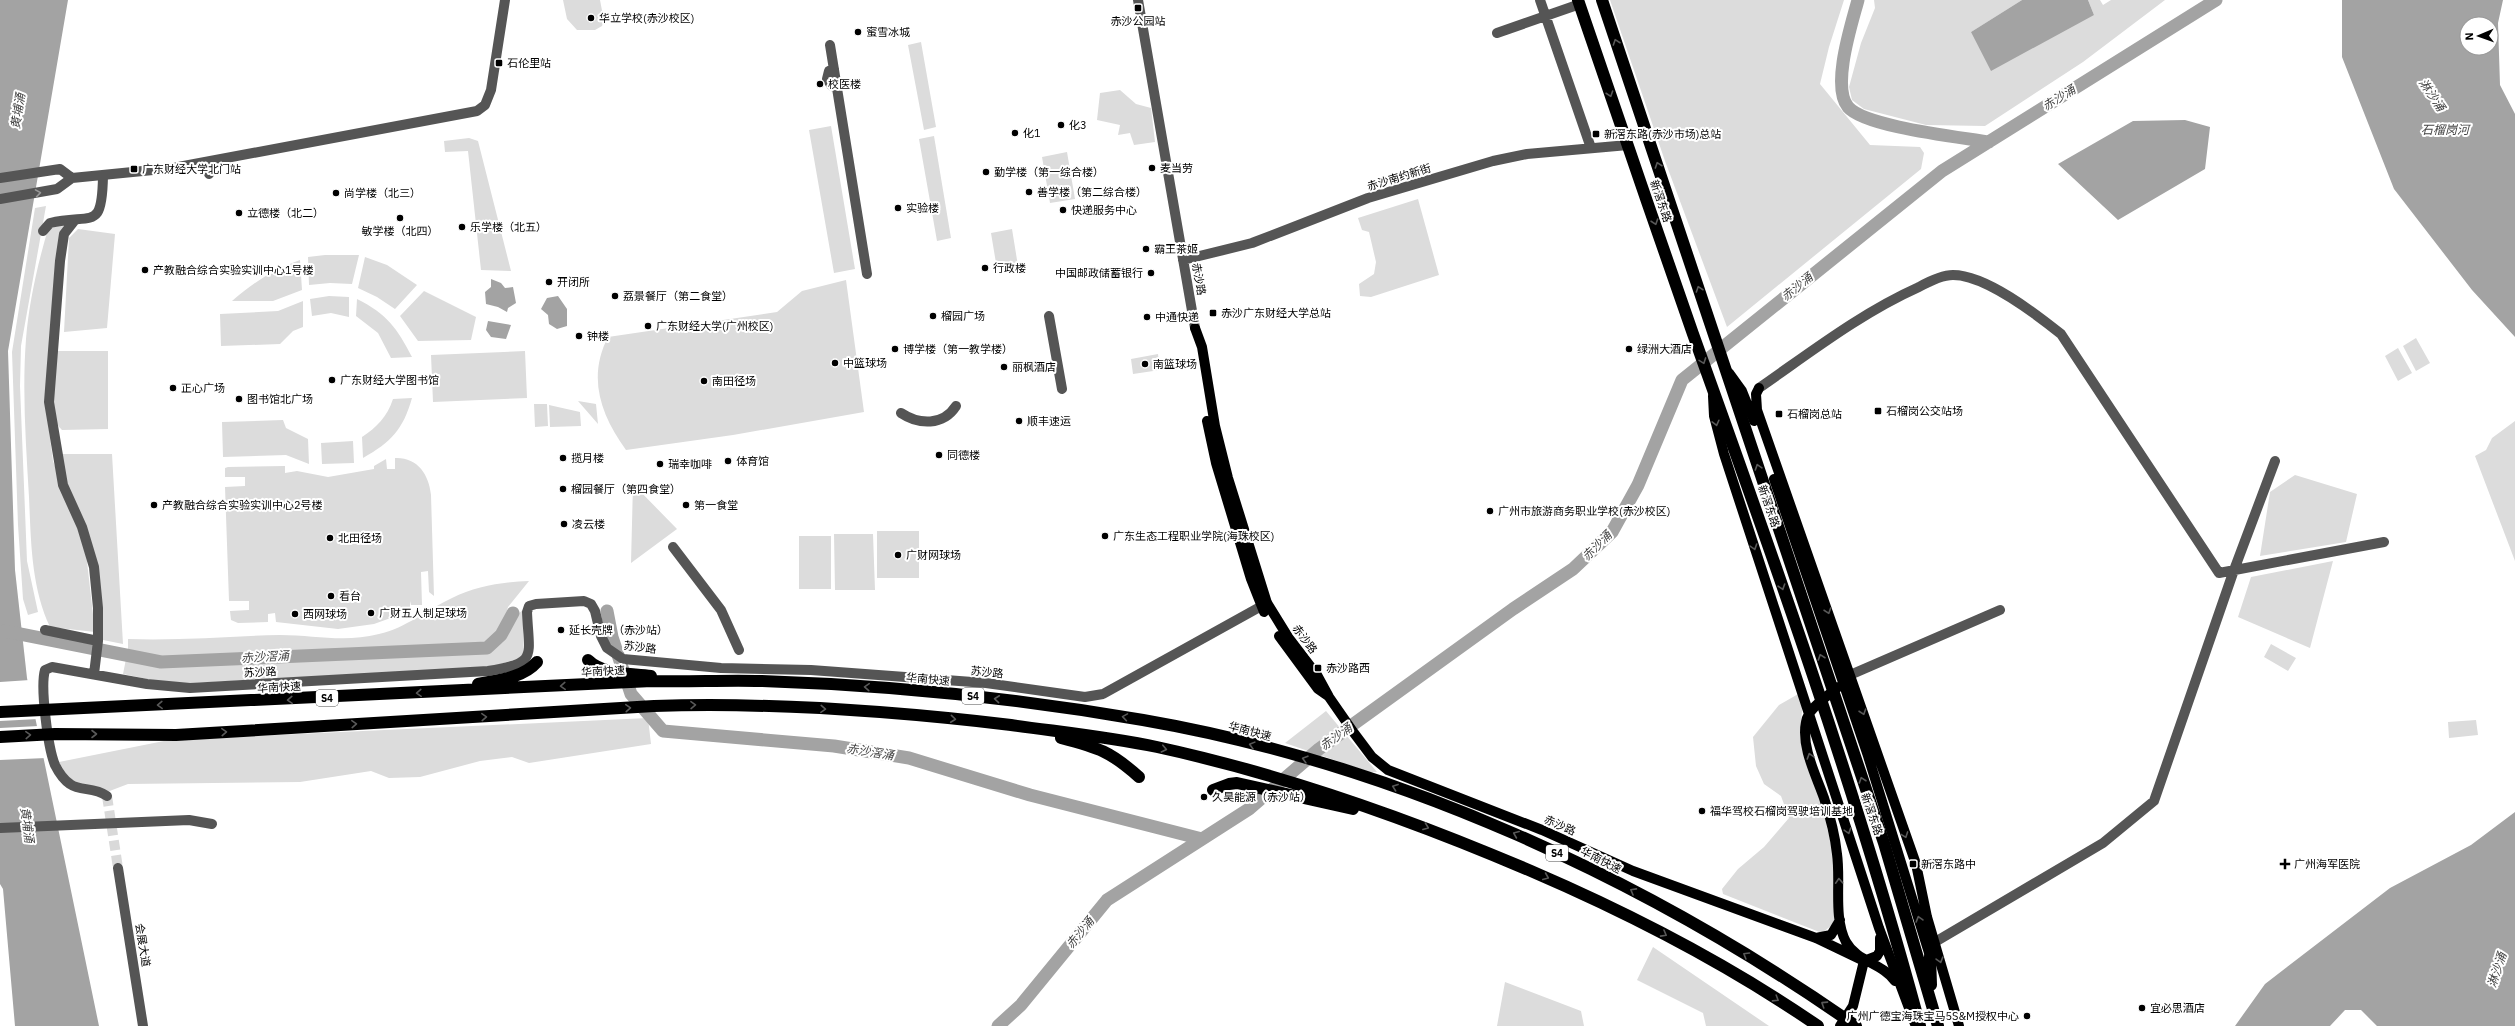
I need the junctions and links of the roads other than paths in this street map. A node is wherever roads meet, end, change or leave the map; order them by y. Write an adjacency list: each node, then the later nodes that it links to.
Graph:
1 (505, 0): 11 (street)
2 (1138, 0): 19 (street, 赤沙路)
3 (1540, 0): 6 (street)
4 (1602, 0): 23 (highway, 新滘东路, one-way to 4)
5 (1579, 2): 6 (street); 9 (highway, 新滘东路, one-way to 9)
6 (1545, 16): 7 (street); 10 (street)
7 (1497, 33)
8 (830, 44): 20 (street)
9 (1628, 145): 10 (street, 赤沙南约新街); 24 (highway, 新滘东路, one-way to 24)
10 (1591, 148): 19 (street, 赤沙南约新街)
11 (207, 162): 12 (street); 13 (street)
12 (210, 174)
13 (103, 176): 15 (street); 17 (street)
14 (0, 178): 15 (street)
15 (72, 178): 16 (street, one-way to 15)
16 (0, 199)
17 (75, 220): 18 (street); 37 (street)
18 (43, 231)
19 (1183, 260): 22 (street, 赤沙路)
20 (867, 274)
21 (1049, 316): 26 (street)
22 (1195, 328): 34 (main road, 赤沙路)
23 (1727, 371): 27 (main road); 67 (highway, 新滘东路, one-way to 23)
24 (1712, 384): 45 (main road, one-way to 45); 73 (highway, 新滘东路, one-way to 73)
25 (1759, 388): 27 (main road); 33 (street); 44 (main road, one-way to 44)
26 (1062, 389)
27 (1742, 392): 40 (main road)
28 (956, 406): 29 (street)
29 (901, 413)
30 (2275, 461): 33 (street)
31 (2384, 542): 33 (street)
32 (673, 547): 38 (street)
33 (2234, 570): 63 (street)
34 (1264, 604): 42 (street, 苏沙路); 62 (main road, 赤沙路)
35 (2000, 610): 44 (street)
36 (45, 630): 37 (street)
37 (98, 641): 42 (street)
38 (739, 650)
39 (537, 662): 46 (highway)
40 (1836, 663): 44 (main road); 45 (main road)
41 (591, 664): 43 (highway)
42 (94, 674): 55 (street, 苏沙路)
43 (651, 678): 46 (highway, 华南快速 / S4, one-way to 46); 71 (highway, 华南快速 / S4, one-way to 43)
44 (1847, 679): 48 (main road); 49 (main road); 63 (main road, one-way to 63)
45 (1799, 682): 48 (main road)
46 (436, 692): 47 (highway, 华南快速 / S4, one-way to 47)
47 (1, 712)
48 (1810, 712): 52 (main road); 60 (main road, one-way to 48)
49 (1855, 718): 52 (main road); 64 (main road, one-way to 49)
50 (1005, 725): 51 (highway, S4, one-way to 50); 53 (highway); 56 (highway, S4, one-way to 56)
51 (2, 737)
52 (1819, 740): 61 (main road, one-way to 61)
53 (1139, 777)
54 (1213, 790): 56 (highway)
55 (107, 796)
56 (1401, 818): 69 (highway, S4, one-way to 69)
57 (212, 824): 58 (street)
58 (0, 828)
59 (118, 868): 68 (street, 会展大道)
60 (1840, 920): 62 (main road); 65 (main road)
61 (1879, 928): 65 (main road); 66 (main road)
62 (1816, 938): 65 (main road, 赤沙路)
63 (1935, 942): 76 (main road, one-way to 76)
64 (1930, 956): 67 (highway)
65 (1864, 961): 66 (main road, 赤沙路); 70 (main road)
66 (1900, 989): 72 (main road)
67 (1932, 1005): 74 (highway); 75 (highway)
68 (143, 1026)
69 (1818, 1026)
70 (1840, 1026)
71 (1856, 1026)
72 (1916, 1026)
73 (1920, 1026)
74 (1938, 1026)
75 (1944, 1026)
76 (1959, 1026)

